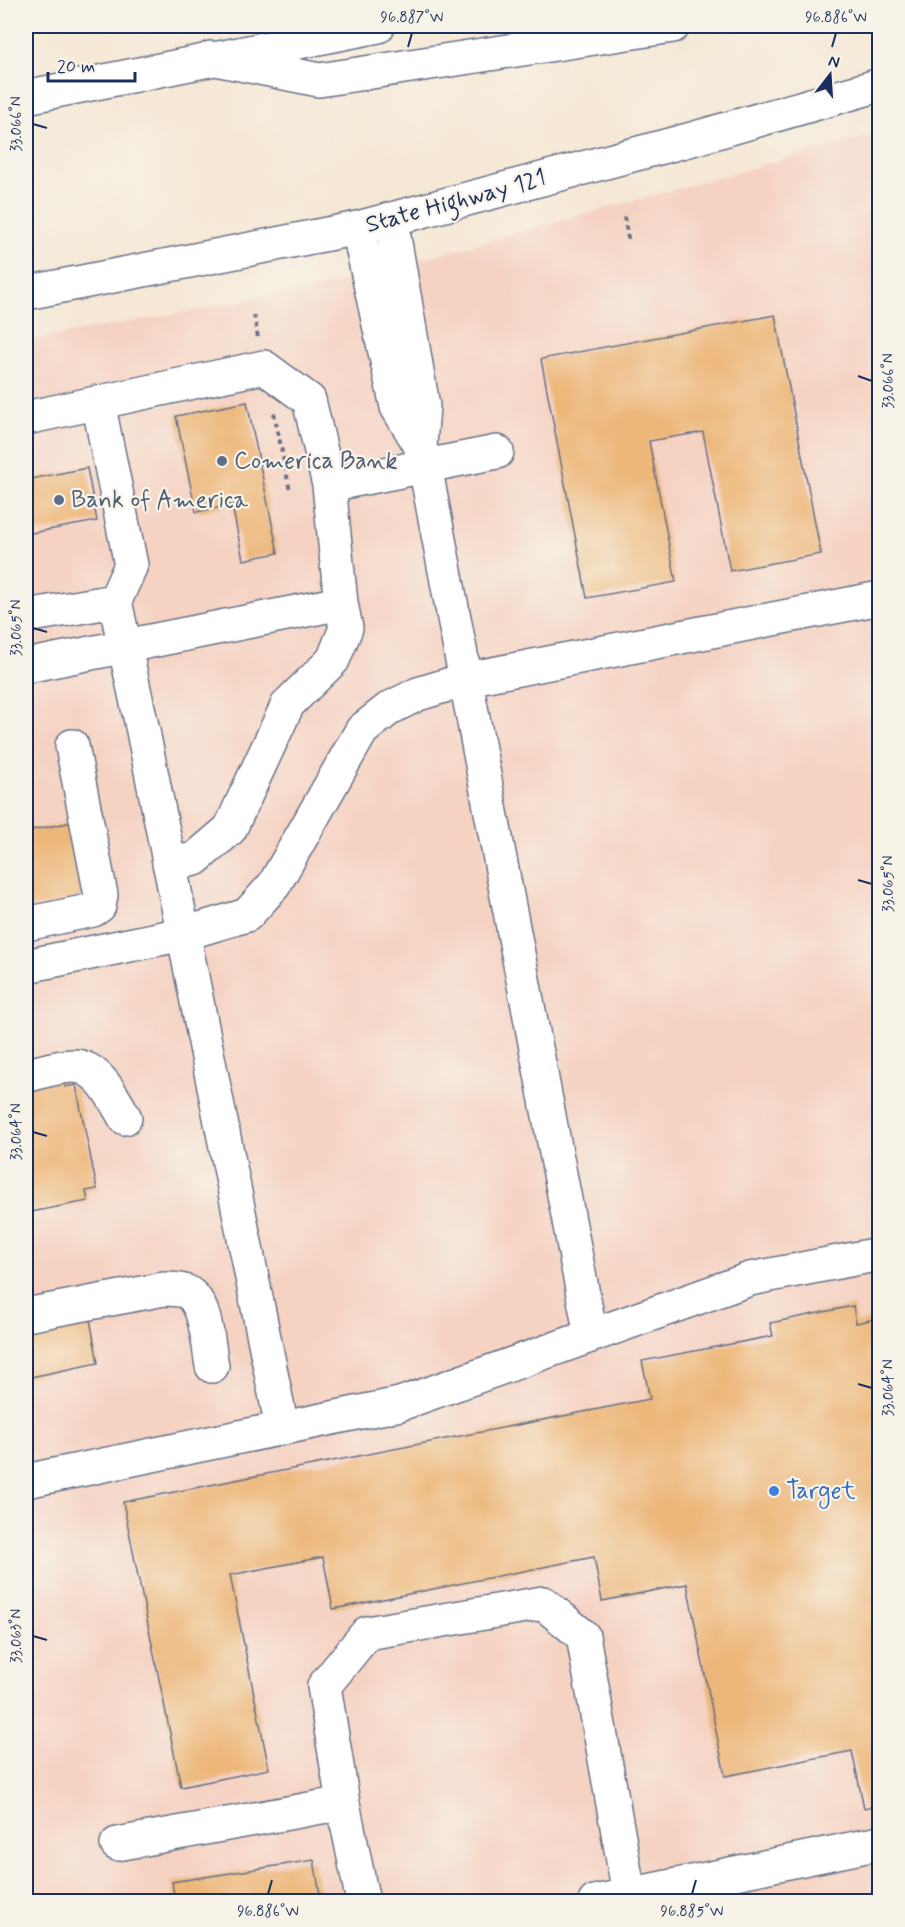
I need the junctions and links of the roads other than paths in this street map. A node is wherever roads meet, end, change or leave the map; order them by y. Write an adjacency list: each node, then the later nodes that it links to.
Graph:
1 (378, 26): 3 (main road)
2 (673, 26): 3 (main road)
3 (212, 58): 5 (main road)
4 (879, 85): 6 (main road, State Highway 121)
5 (26, 97)
6 (391, 219): 7 (main road, State Highway 121); 12 (main road)
7 (358, 228): 8 (main road, State Highway 121); 12 (main road)
8 (26, 293)
9 (98, 402): 10 (main road); 13 (main road); 15 (main road)
10 (26, 418)
11 (497, 452): 12 (main road)
12 (423, 456): 13 (main road); 20 (main road)
13 (329, 485): 16 (main road)
14 (879, 598): 20 (main road)
15 (115, 601): 17 (main road); 18 (main road)
16 (341, 603): 18 (main road); 22 (main road)
17 (26, 616)
18 (125, 647): 19 (main road); 22 (main road)
19 (26, 666)
20 (467, 680): 24 (main road); 30 (main road)
21 (72, 746): 23 (main road)
22 (169, 864): 24 (main road)
23 (26, 924)
24 (183, 934): 25 (main road); 32 (main road)
25 (26, 966)
26 (26, 1076): 27 (main road)
27 (125, 1118)
28 (879, 1254): 30 (main road)
29 (26, 1315): 31 (main road)
30 (591, 1336): 32 (main road)
31 (212, 1365)
32 (282, 1428): 33 (main road)
33 (26, 1481)
34 (343, 1803): 36 (main road); 37 (main road); 38 (main road)
35 (879, 1843): 37 (main road)
36 (117, 1844)
37 (629, 1894): 39 (main road)
38 (363, 1902)
39 (595, 1902)

